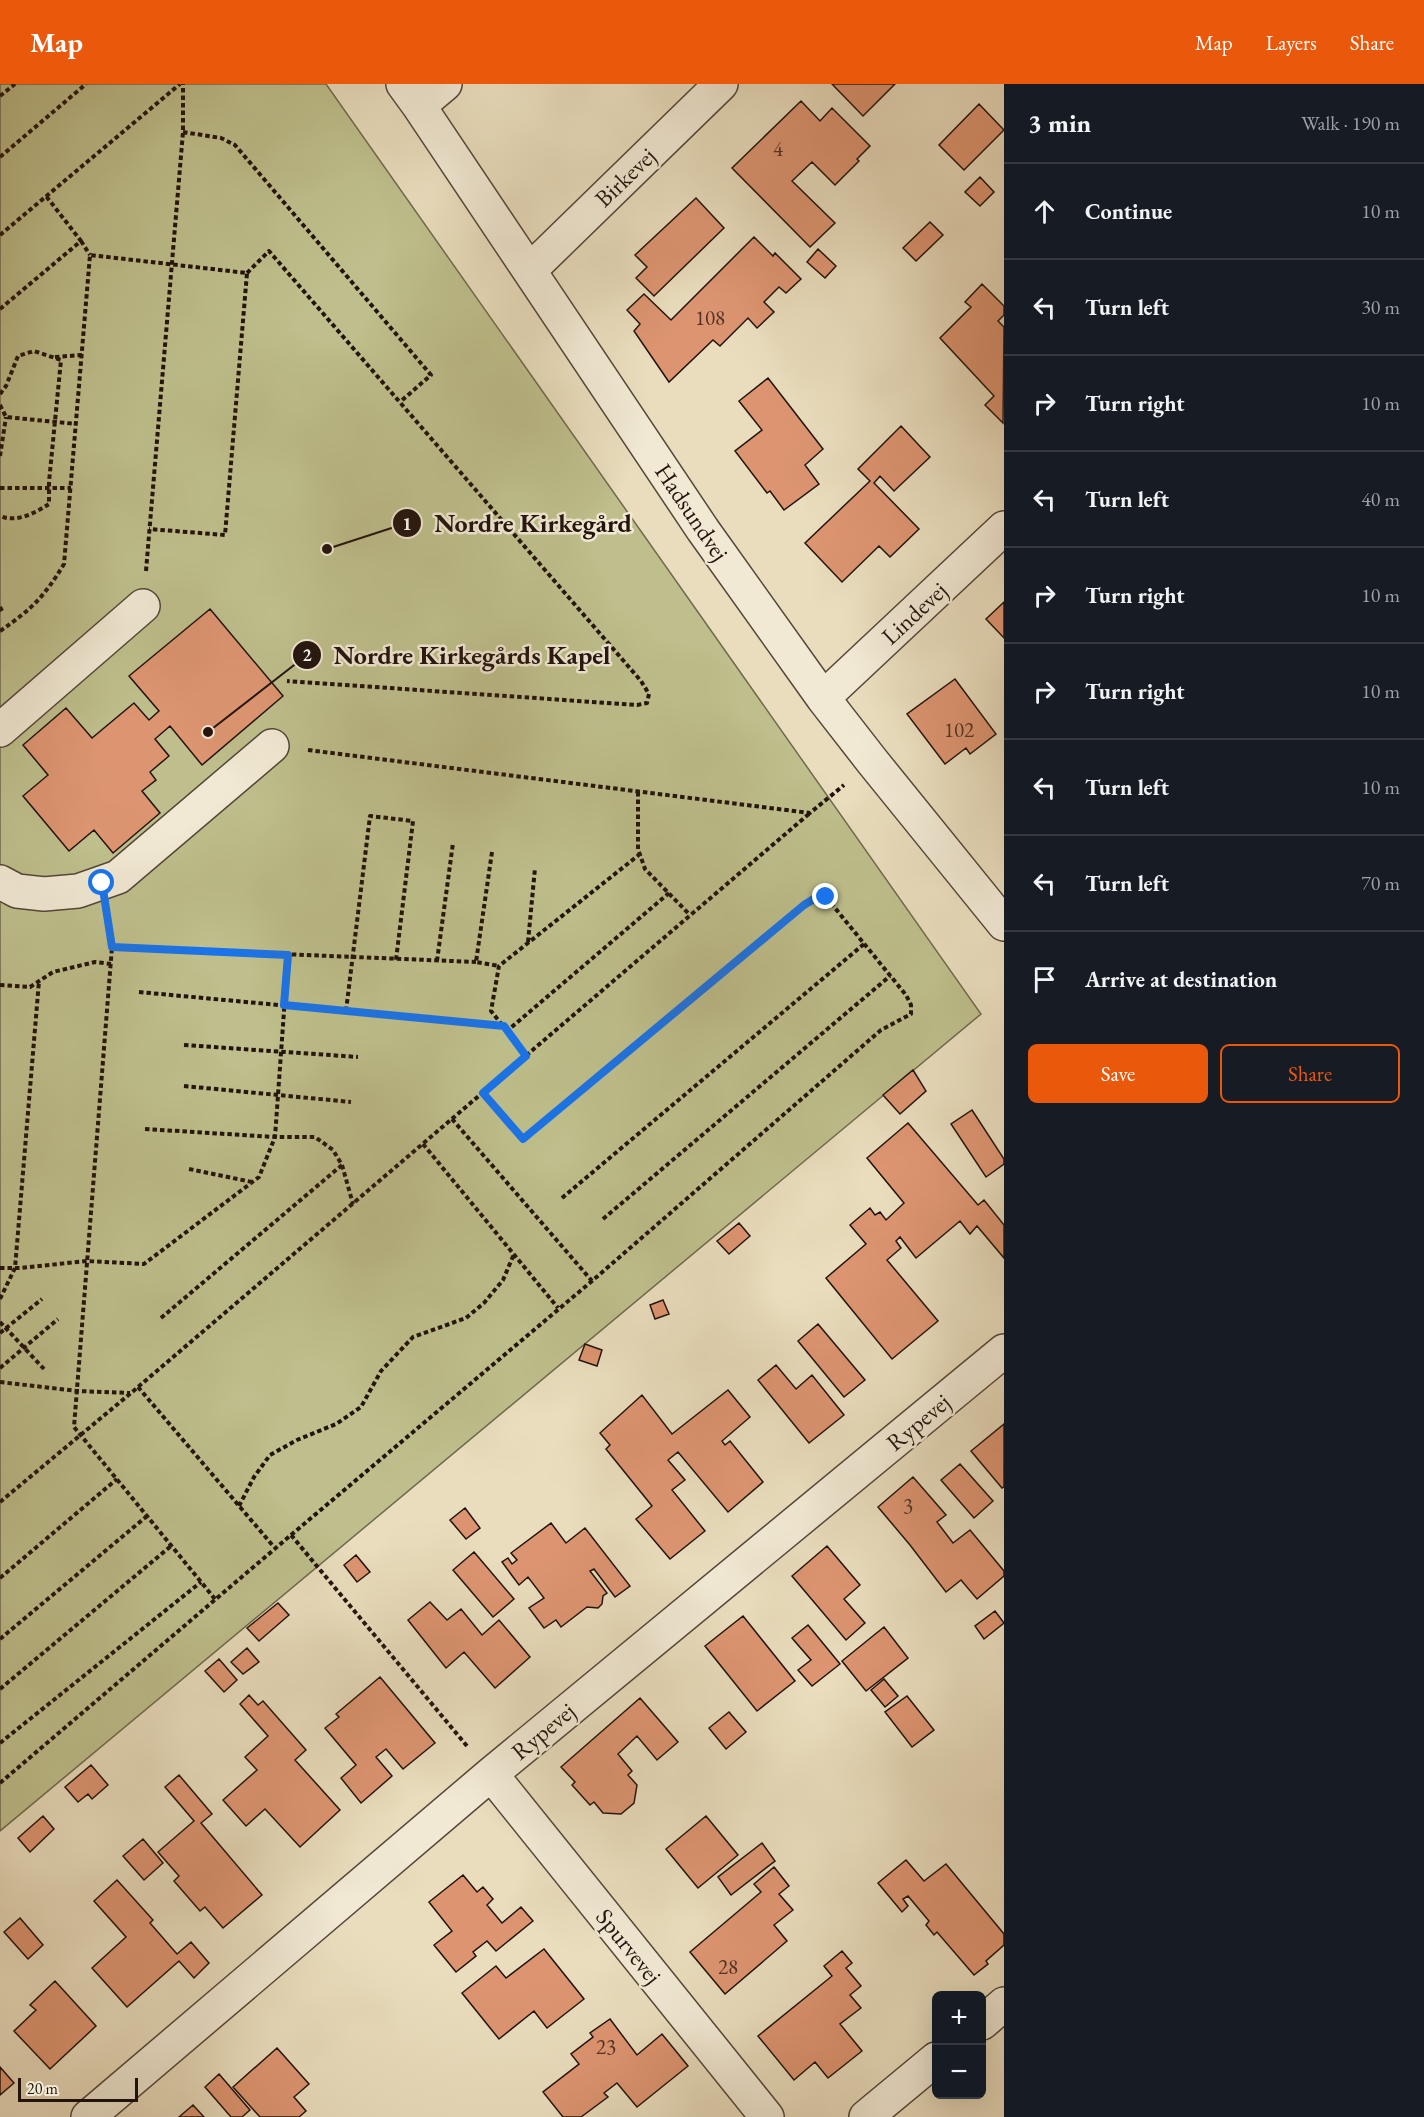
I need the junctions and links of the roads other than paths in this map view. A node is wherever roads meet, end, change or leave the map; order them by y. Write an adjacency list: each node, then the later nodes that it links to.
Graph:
1 (445, 84): 3 (street)
2 (721, 84): 4 (street, Birkevej)
3 (411, 95): 4 (street, Hadsundvej)
4 (530, 270): 7 (street, Hadsundvej)
5 (1004, 528): 7 (street, Lindevej)
6 (143, 606): 8 (street)
7 (823, 698): 11 (street, Hadsundvej)
8 (0, 730)
9 (272, 746): 10 (street)
10 (0, 882)
11 (1004, 924)
12 (1004, 1351): 13 (street, Rypevej)
13 (491, 1774): 17 (street, Rypevej); 18 (street, Spurvevej)
14 (1004, 2004): 15 (street)
15 (986, 2019)
16 (932, 2063): 19 (street)
17 (88, 2117)
18 (767, 2117)
19 (866, 2117)

